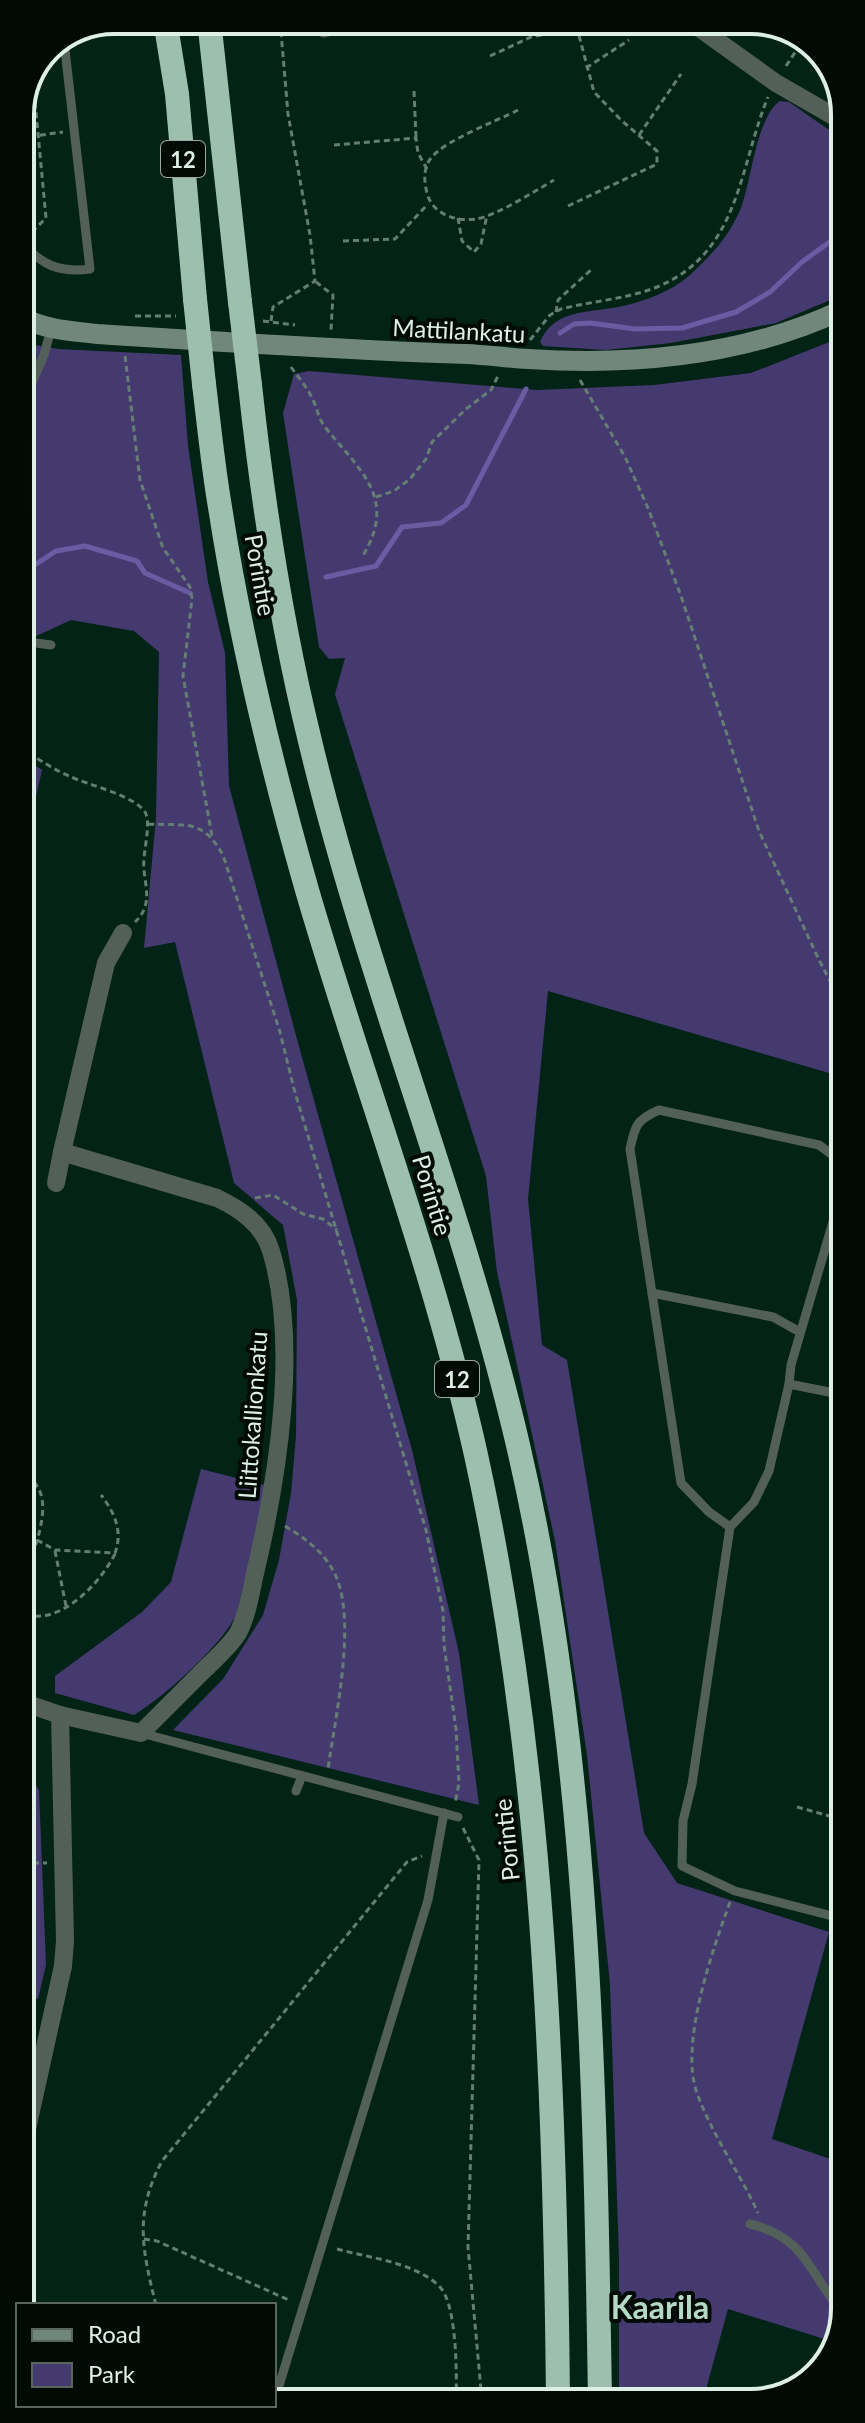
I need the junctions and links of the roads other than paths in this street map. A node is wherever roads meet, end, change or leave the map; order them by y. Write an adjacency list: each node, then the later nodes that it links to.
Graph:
1 (167, 34): 33 (highway, Porintie / 12, bridge)
2 (211, 34): 34 (highway, Porintie / 12, bridge)
3 (708, 34): 5 (street)
4 (65, 51): 6 (lane)
5 (831, 115)
6 (34, 253)
7 (831, 314): 9 (street, Mattilankatu)
8 (34, 323): 9 (street, Mattilankatu)
9 (59, 329): 10 (lane)
10 (34, 378)
11 (34, 643): 12 (lane)
12 (51, 645)
13 (123, 933): 14 (street)
14 (62, 1152): 16 (street); 25 (street, Liittokallionkatu)
15 (831, 1154): 18 (lane)
16 (56, 1183)
17 (831, 1228): 19 (lane)
18 (652, 1293): 19 (lane); 22 (lane)
19 (800, 1332): 20 (lane)
20 (789, 1384): 21 (lane); 22 (lane)
21 (831, 1392)
22 (730, 1527): 28 (lane)
23 (34, 1706): 24 (street)
24 (60, 1715): 25 (street); 29 (street)
25 (141, 1733): 26 (lane)
26 (302, 1776): 27 (lane); 32 (lane)
27 (296, 1791)
28 (831, 1916)
29 (34, 2097)
30 (750, 2224): 31 (lane)
31 (831, 2298)
32 (278, 2389)
33 (558, 2389)
34 (600, 2389)

